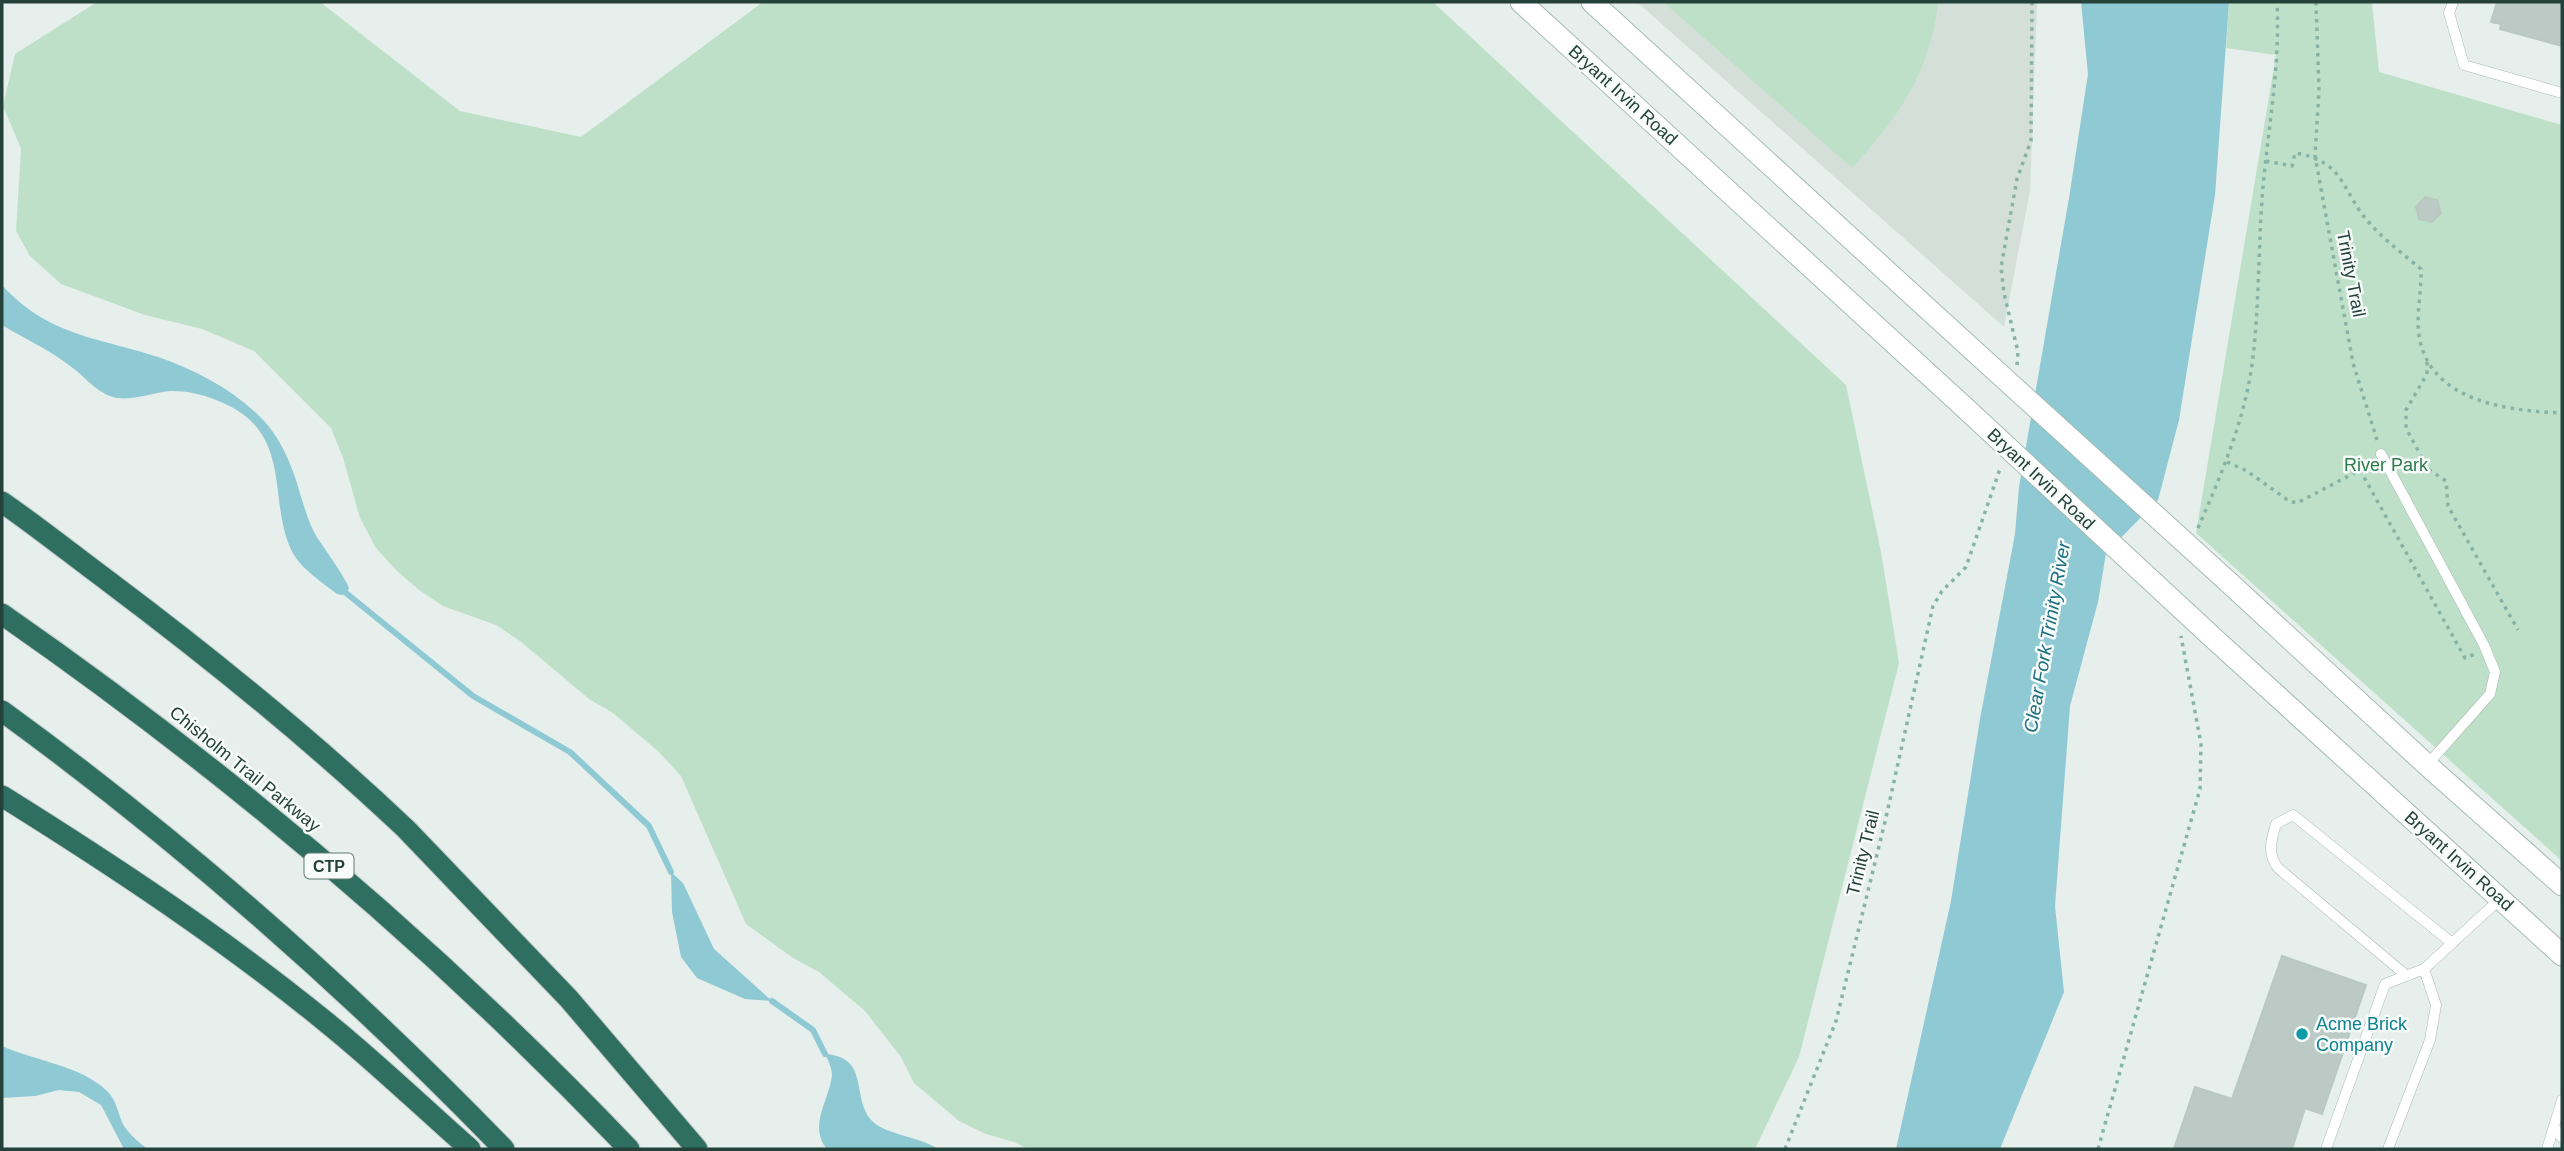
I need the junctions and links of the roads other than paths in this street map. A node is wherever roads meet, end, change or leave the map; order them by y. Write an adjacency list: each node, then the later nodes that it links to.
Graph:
1 (1521, 2): 12 (main road, Bryant Irvin Road, bridge)
2 (1592, 2): 9 (main road, bridge)
3 (2453, 2): 4 (lane)
4 (2562, 93)
5 (2381, 454): 9 (lane)
6 (2, 502): 23 (highway)
7 (2, 614): 22 (highway, Chisholm Trail Parkway / CTP)
8 (2, 711): 21 (highway)
9 (2427, 765): 11 (main road)
10 (2, 796): 20 (highway)
11 (2562, 885)
12 (2500, 899): 13 (lane); 14 (main road, Bryant Irvin Road)
13 (2452, 943): 15 (lane); 16 (lane)
14 (2562, 955)
15 (2424, 969): 16 (lane); 25 (lane)
16 (2407, 976): 24 (lane)
17 (2562, 1100): 18 (lane)
18 (2554, 1127): 19 (lane); 26 (lane)
19 (2562, 1138)
20 (470, 1149)
21 (503, 1149)
22 (628, 1149)
23 (697, 1149)
24 (2326, 1149)
25 (2388, 1149)
26 (2547, 1149)

